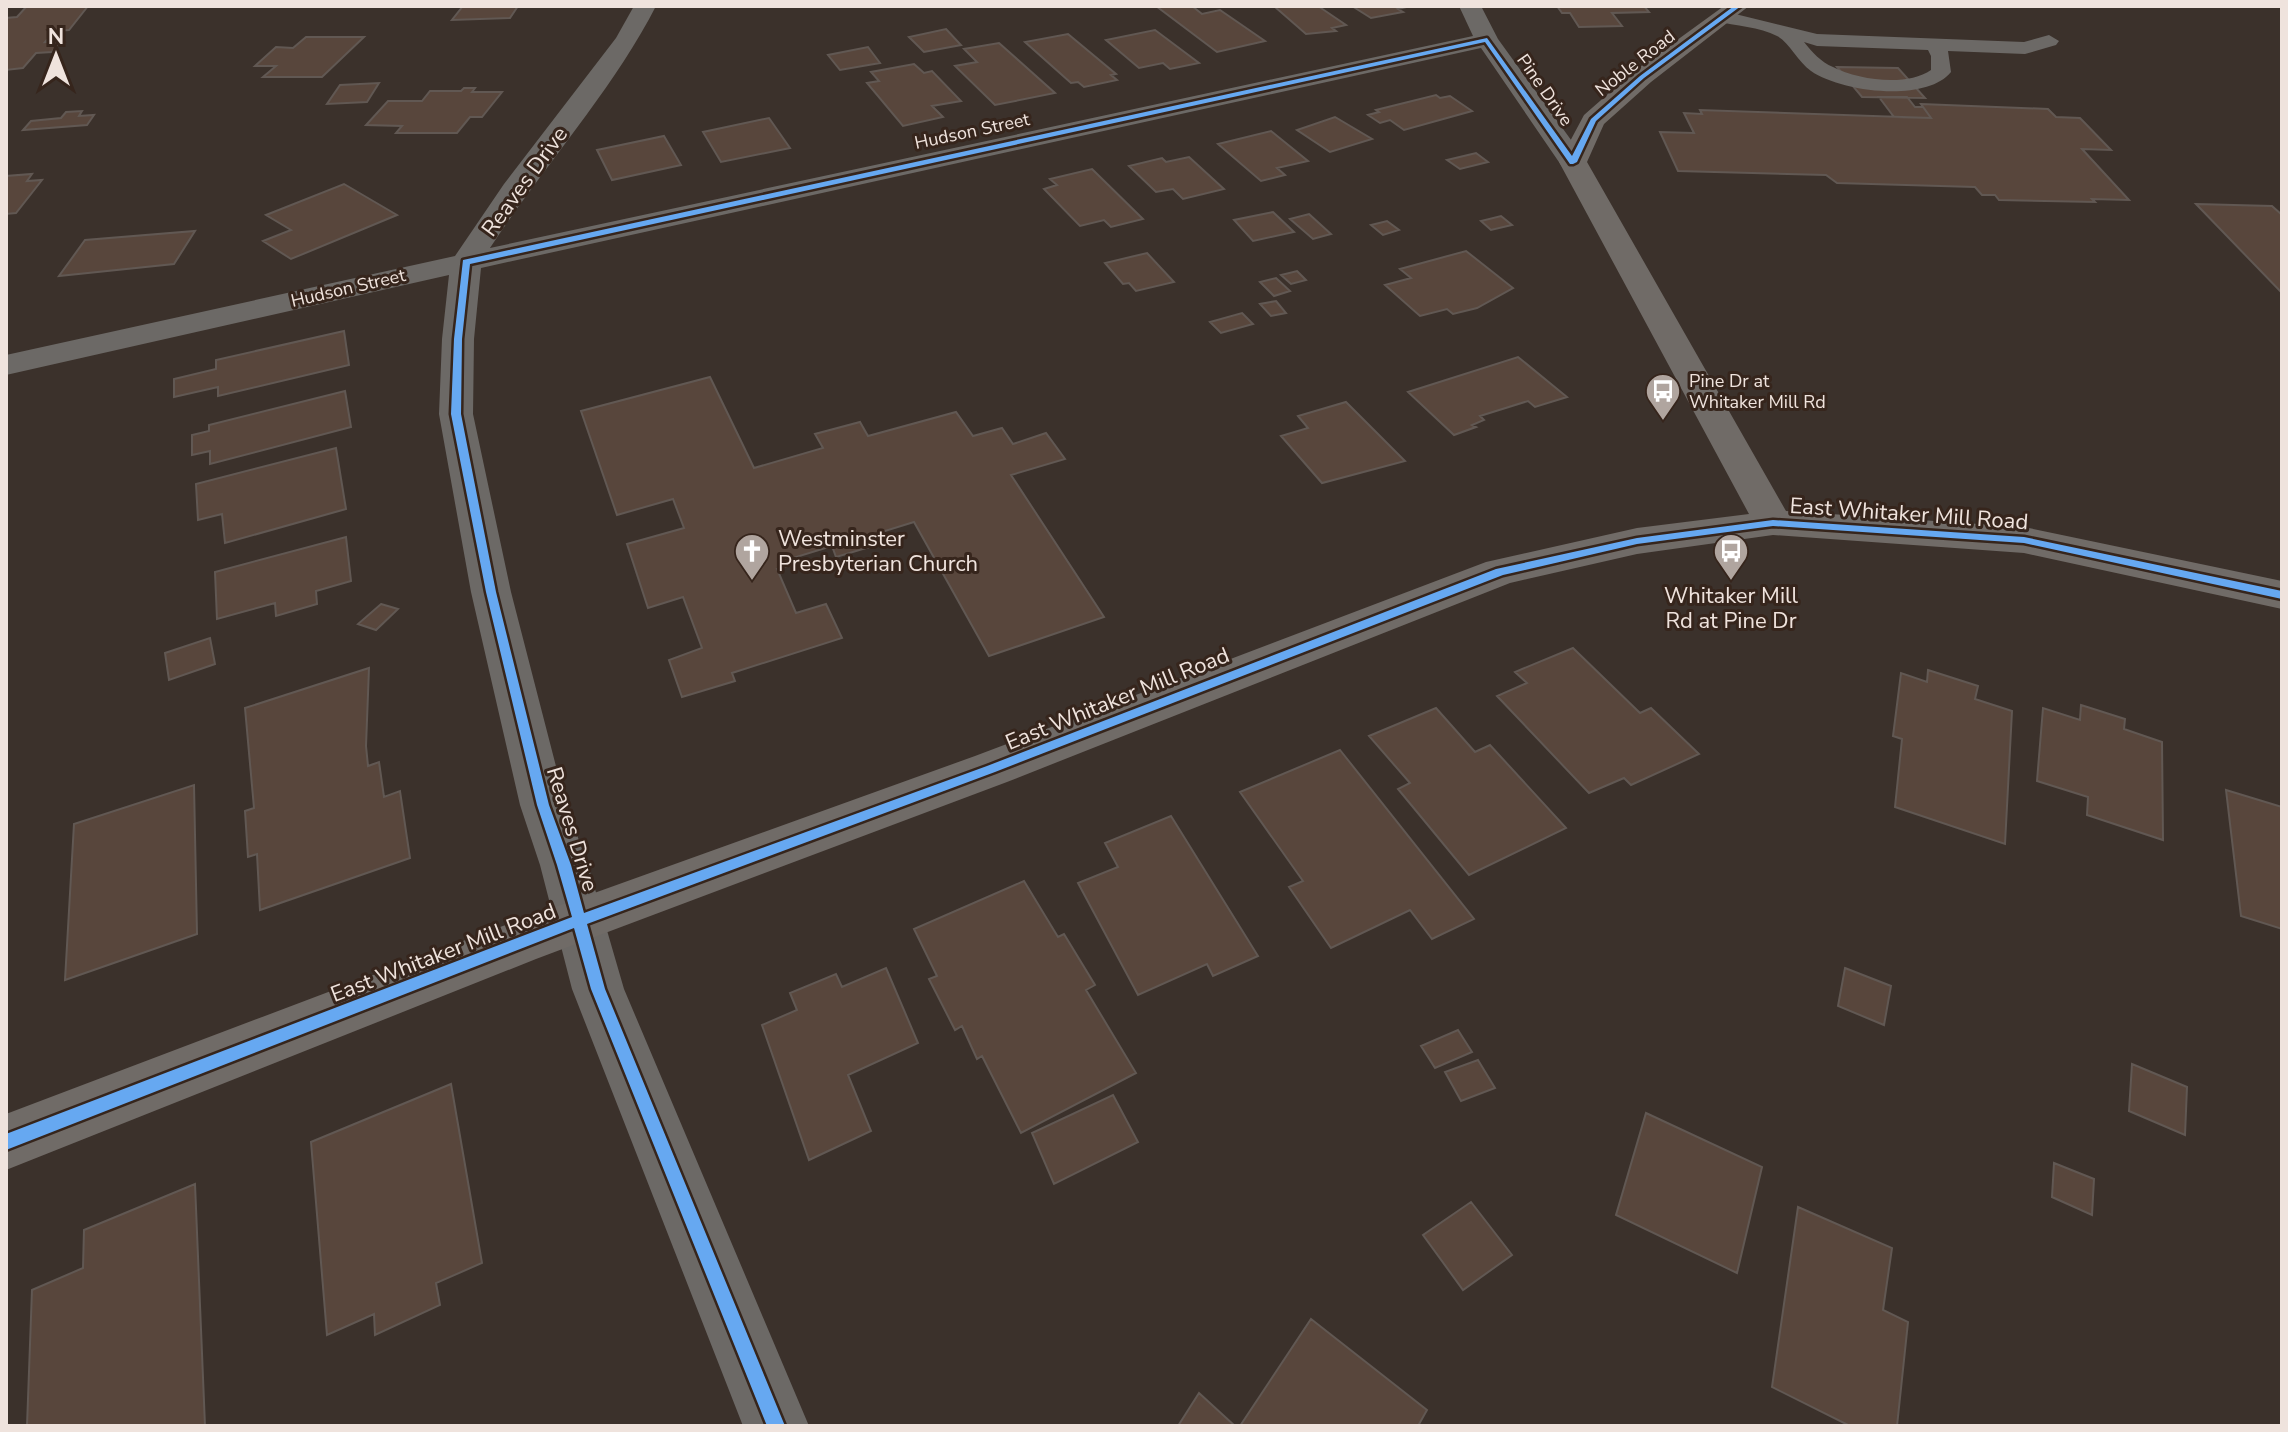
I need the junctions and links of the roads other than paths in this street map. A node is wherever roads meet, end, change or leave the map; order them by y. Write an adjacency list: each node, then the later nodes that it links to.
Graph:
1 (645, 6): 9 (street, Reaves Drive)
2 (1470, 6): 5 (street, Pine Drive)
3 (1730, 12): 4 (lane); 8 (main road, Noble Road)
4 (1786, 33): 7 (lane); 7 (lane)
5 (1487, 40): 8 (street, Pine Drive); 9 (street, Hudson Street)
6 (2049, 41): 7 (lane)
7 (1935, 46)
8 (1573, 162): 11 (main road, Pine Drive)
9 (466, 262): 10 (street, Hudson Street); 13 (street, Reaves Drive)
10 (6, 365)
11 (1773, 523): 12 (main road, East Whitaker Mill Road); 13 (main road, East Whitaker Mill Road)
12 (2282, 595)
13 (580, 923): 14 (main road, East Whitaker Mill Road); 15 (street, Reaves Drive)
14 (6, 1142)
15 (776, 1426)

